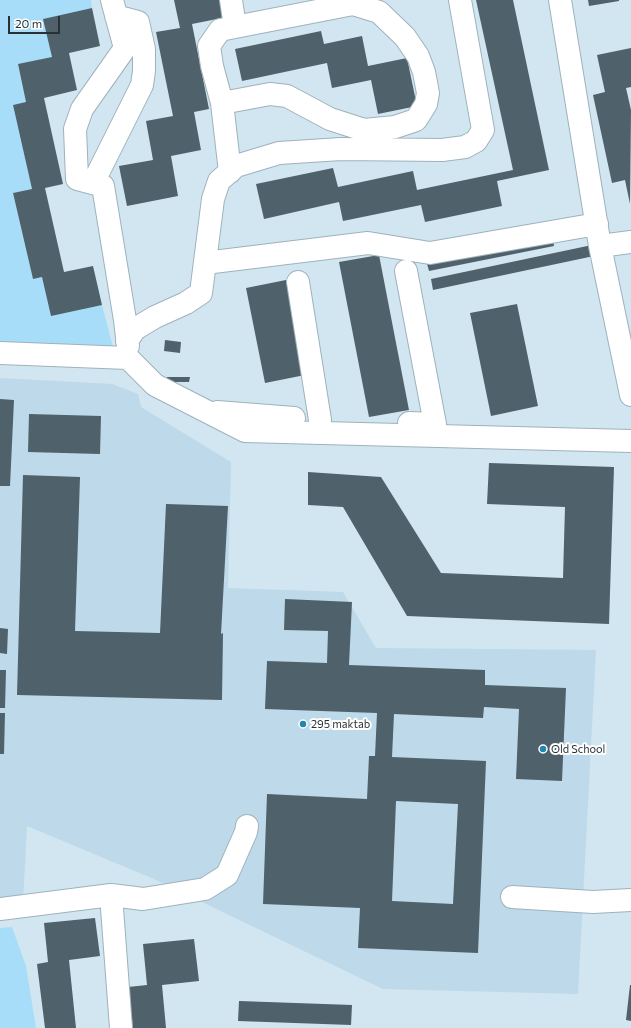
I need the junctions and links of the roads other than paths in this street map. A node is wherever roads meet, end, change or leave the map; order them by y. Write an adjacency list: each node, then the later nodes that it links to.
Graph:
1 (231, 0): 6 (street)
2 (460, 0): 8 (street)
3 (560, 0): 10 (street)
4 (353, 2): 6 (street); 7 (street)
5 (114, 8): 9 (street); 9 (street)
6 (235, 27): 7 (street)
7 (222, 103): 8 (street)
8 (230, 172): 13 (street)
9 (93, 183): 16 (street)
10 (597, 224): 12 (street); 13 (street)
11 (631, 242): 12 (street)
12 (600, 246): 18 (street)
13 (205, 263): 16 (street)
14 (406, 271): 21 (street)
15 (298, 282): 21 (street)
16 (128, 349): 17 (street); 20 (street)
17 (0, 353)
18 (628, 360): 19 (street)
19 (631, 395)
20 (208, 411): 21 (street); 22 (street)
21 (320, 420)
22 (631, 441)
23 (247, 826): 24 (street)
24 (111, 895): 27 (street); 28 (street)
25 (512, 897): 26 (street)
26 (631, 900)
27 (0, 909)
28 (121, 1028)

